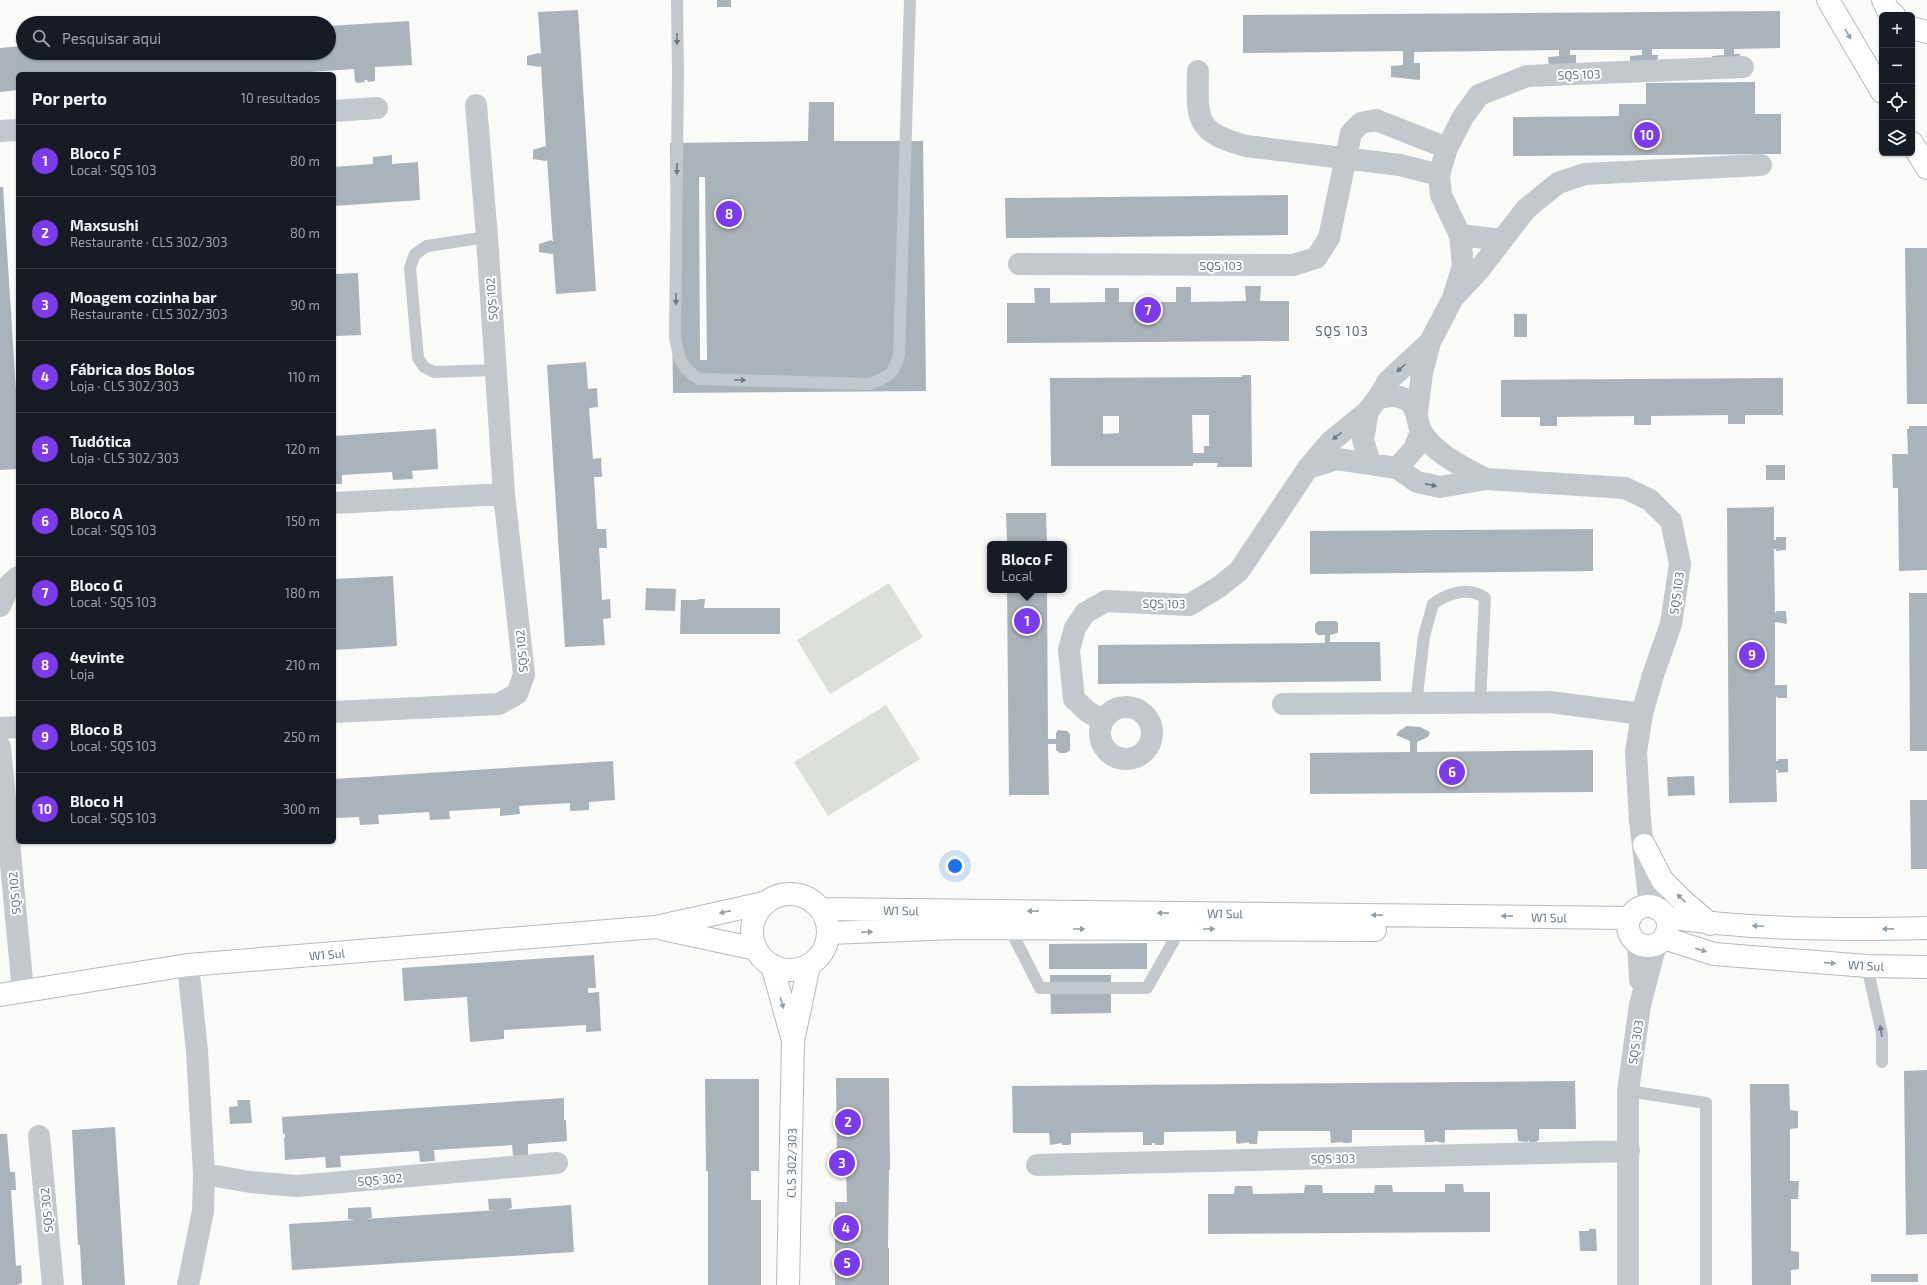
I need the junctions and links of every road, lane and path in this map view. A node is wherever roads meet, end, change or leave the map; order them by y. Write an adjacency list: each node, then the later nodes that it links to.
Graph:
1 (677, 0): 2 (lane, one-way to 2)
2 (910, 0)
3 (1828, 0): 10 (street, one-way to 10)
4 (1882, 0): 5 (street)
5 (1890, 12)
6 (1915, 29): 7 (street)
7 (1927, 32)
8 (1743, 67): 16 (street, SQS 103)
9 (1198, 71): 18 (street)
10 (1879, 87)
11 (476, 105): 23 (street, SQS 102)
12 (377, 108): 13 (street)
13 (336, 111)
14 (16, 130): 15 (street)
15 (0, 131)
16 (1447, 148): 18 (street, SQS 103); 21 (street, SQS 103)
17 (1915, 148): 20 (street)
18 (1345, 158): 21 (street); 25 (street, SQS 103)
19 (1761, 165): 24 (street, SQS 103)
20 (1927, 168)
21 (1439, 175): 22 (street, SQS 103)
22 (1460, 235): 24 (street); 26 (street, SQS 103)
23 (487, 237): 28 (street, SQS 102); 28 (lane)
24 (1502, 240): 26 (street, SQS 103)
25 (1019, 264)
26 (1453, 298): 27 (street, SQS 103)
27 (1430, 342): 29 (street, SQS 103, one-way to 29); 30 (street, SQS 103)
28 (495, 370): 35 (street, SQS 102)
29 (1373, 405): 30 (street, SQS 103); 31 (street, SQS 103); 32 (street, SQS 103, one-way to 32)
30 (1419, 422): 33 (street, SQS 103); 34 (street, SQS 103)
31 (1370, 463): 32 (street, SQS 103); 33 (street, SQS 103)
32 (1308, 468): 44 (street, SQS 103)
33 (1397, 468): 34 (street, SQS 103, one-way to 34)
34 (1486, 479): 43 (street, SQS 103)
35 (504, 494): 36 (street); 42 (street, SQS 102)
36 (336, 503)
37 (16, 579): 38 (street)
38 (0, 606)
39 (1480, 703): 41 (street); 41 (lane); 43 (street)
40 (1283, 704): 41 (street)
41 (1416, 704)
42 (336, 712)
43 (1642, 714): 48 (street, SQS 103)
44 (1103, 720)
45 (16, 727): 46 (street)
46 (0, 728)
47 (0, 747): 64 (street, SQS 102)
48 (1644, 845): 53 (street, one-way to 48); 54 (street, SQS 103)
49 (764, 903): 50 (street); 55 (street, W1 Sul, one-way to 55); 58 (street)
50 (820, 909): 51 (street, W1 Sul); 57 (street)
51 (1004, 920): 52 (street, W1 Sul); 52 (lane); 57 (street, W1 Sul, one-way to 51)
52 (1184, 921): 54 (street, W1 Sul)
53 (1710, 924): 54 (street, W1 Sul); 56 (street, W1 Sul, one-way to 53)
54 (1646, 926): 62 (street, W1 Sul, one-way to 62); 68 (street, SQS 303)
55 (656, 927): 58 (street, W1 Sul); 59 (street, W1 Sul)
56 (1927, 928)
57 (828, 933): 61 (street)
58 (756, 949): 60 (street)
59 (188, 965): 64 (street, W1 Sul); 73 (street)
60 (772, 965): 61 (street); 66 (street, CLS 302/303, one-way to 66)
61 (809, 966): 66 (street, CLS 302/303)
62 (1868, 966): 63 (street, W1 Sul); 67 (lane, one-way to 62)
63 (1927, 967)
64 (23, 991): 65 (street, W1 Sul)
65 (0, 995)
66 (793, 1041): 76 (street, CLS 302/303)
67 (1882, 1062)
68 (1628, 1091): 70 (street, SQS 303); 78 (lane)
69 (39, 1136): 74 (street, SQS 302)
70 (1629, 1151): 72 (street, SQS 303); 77 (street, SQS 303)
71 (558, 1163): 73 (street, SQS 302)
72 (1037, 1165)
73 (204, 1174): 75 (street)
74 (53, 1285)
75 (188, 1285)
76 (788, 1285)
77 (1628, 1285)
78 (1706, 1285)

